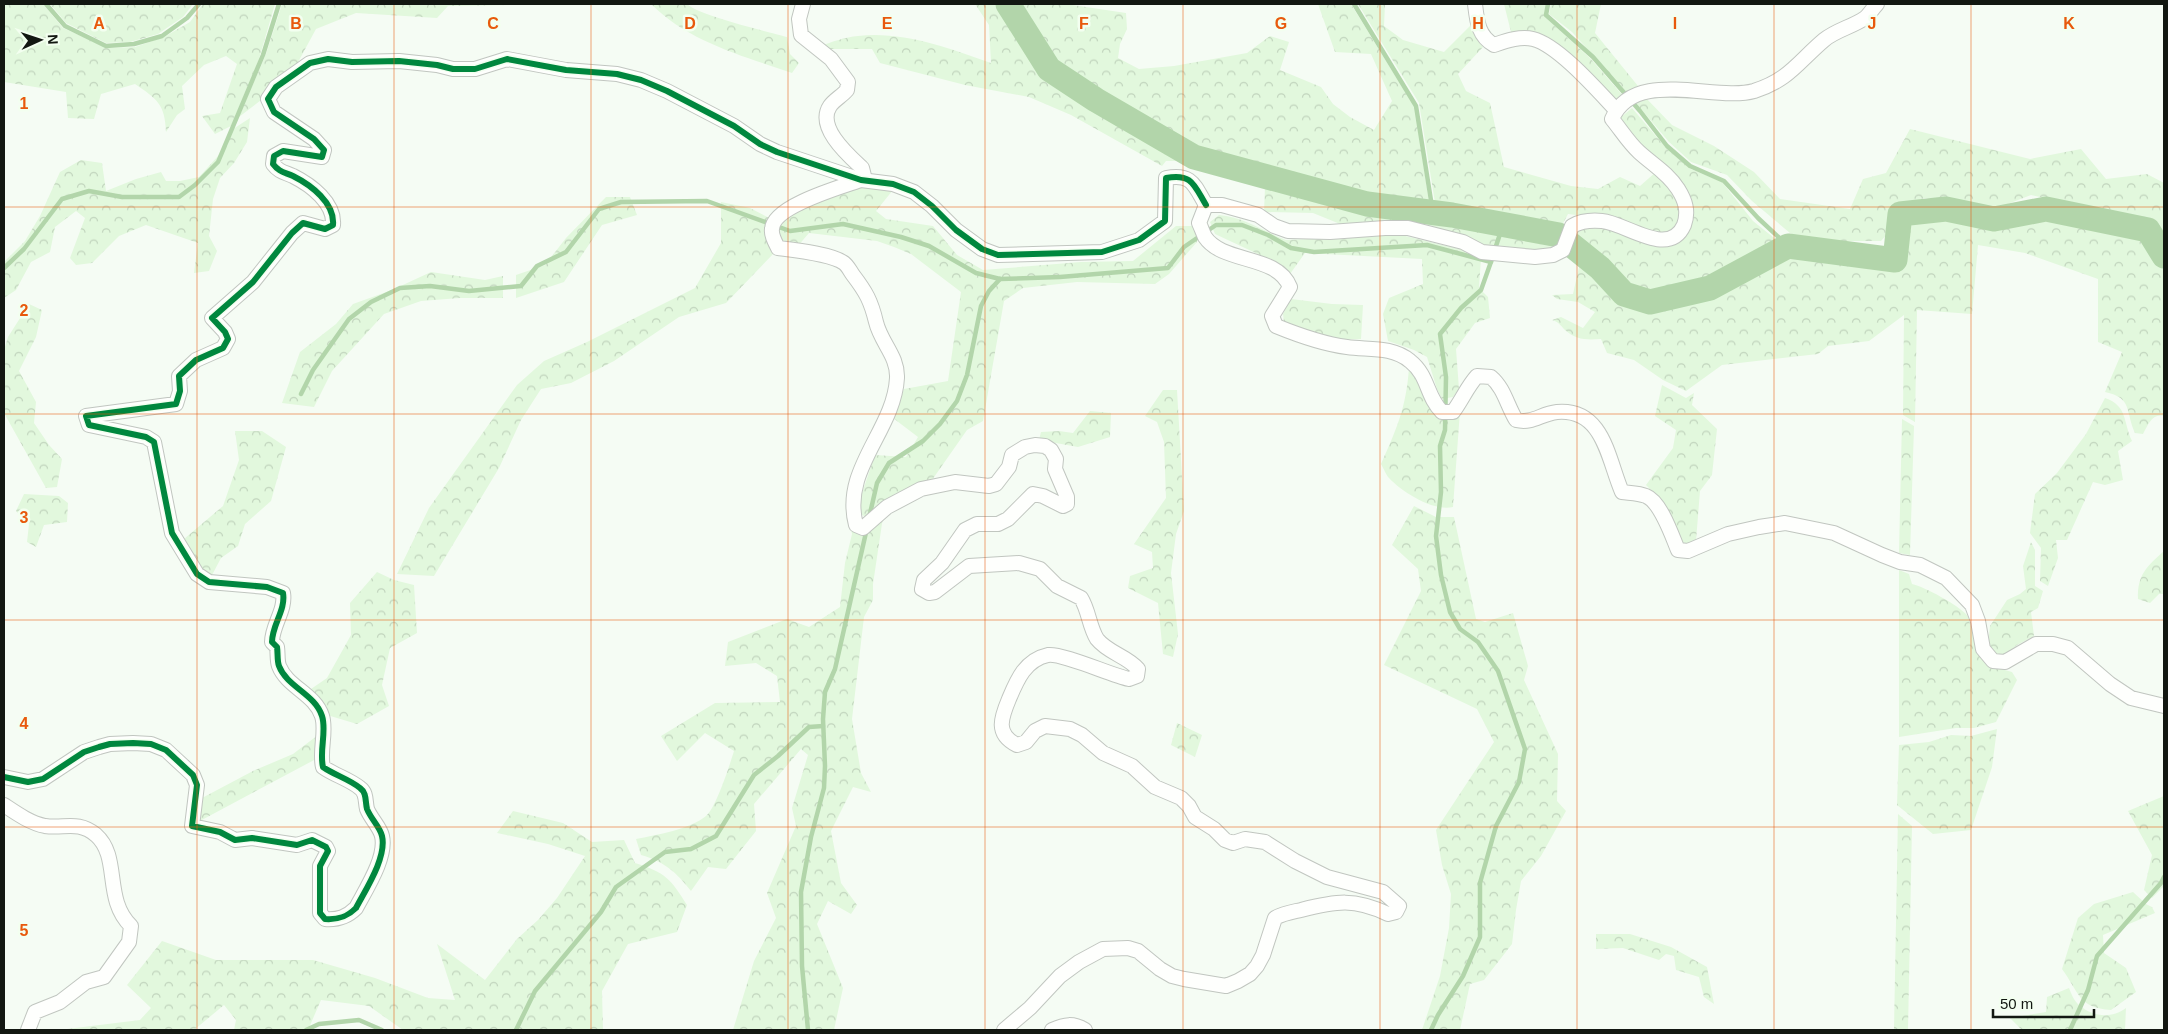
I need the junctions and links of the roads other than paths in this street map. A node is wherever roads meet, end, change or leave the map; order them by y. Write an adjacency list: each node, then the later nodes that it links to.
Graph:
1 (803, 4): 5 (street)
2 (1475, 4): 4 (street)
3 (1877, 4): 4 (street)
4 (1619, 107): 6 (street)
5 (861, 180): 6 (street); 8 (street); 11 (street)
6 (1206, 206): 7 (street)
7 (2164, 706)
8 (4, 777)
9 (4, 805): 10 (street)
10 (28, 1030)
11 (1004, 1030)
12 (1052, 1030): 13 (street)
13 (1085, 1030)

